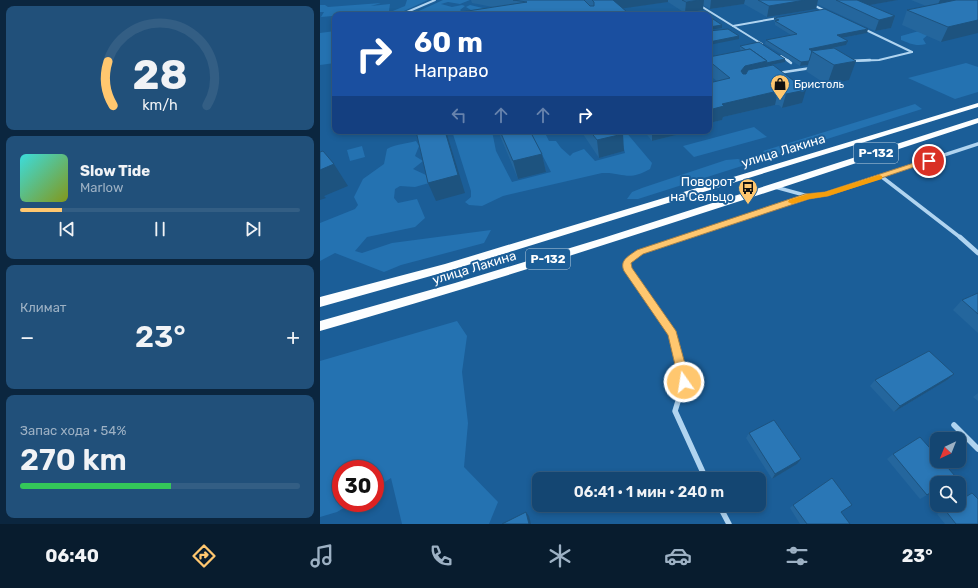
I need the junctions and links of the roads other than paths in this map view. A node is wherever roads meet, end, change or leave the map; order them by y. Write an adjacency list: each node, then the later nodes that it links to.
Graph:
1 (435, 0): 6 (street)
2 (691, 0): 7 (street)
3 (804, 0): 4 (street)
4 (823, 10): 5 (street); 9 (street)
5 (816, 11)
6 (407, 12)
7 (710, 12)
8 (712, 13): 11 (street)
9 (830, 13)
10 (778, 18): 11 (street)
11 (734, 27): 12 (street); 14 (street)
12 (728, 29)
13 (863, 29): 16 (street)
14 (766, 47)
15 (778, 55): 17 (street)
16 (848, 61)
17 (791, 62)
18 (817, 67): 19 (street)
19 (773, 74)
20 (978, 105): 27 (highway, улица Лакина / Р-132)
21 (978, 120): 24 (highway, улица Лакина / Р-132)
22 (978, 144): 23 (street)
23 (882, 177): 25 (street); 26 (street)
24 (774, 187): 25 (street); 28 (highway, улица Лакина / Р-132)
25 (808, 196): 31 (street)
26 (978, 252)
27 (320, 302)
28 (320, 326)
29 (954, 425): 30 (street)
30 (978, 449)
31 (703, 472)
32 (723, 512): 33 (street)
33 (729, 524)

